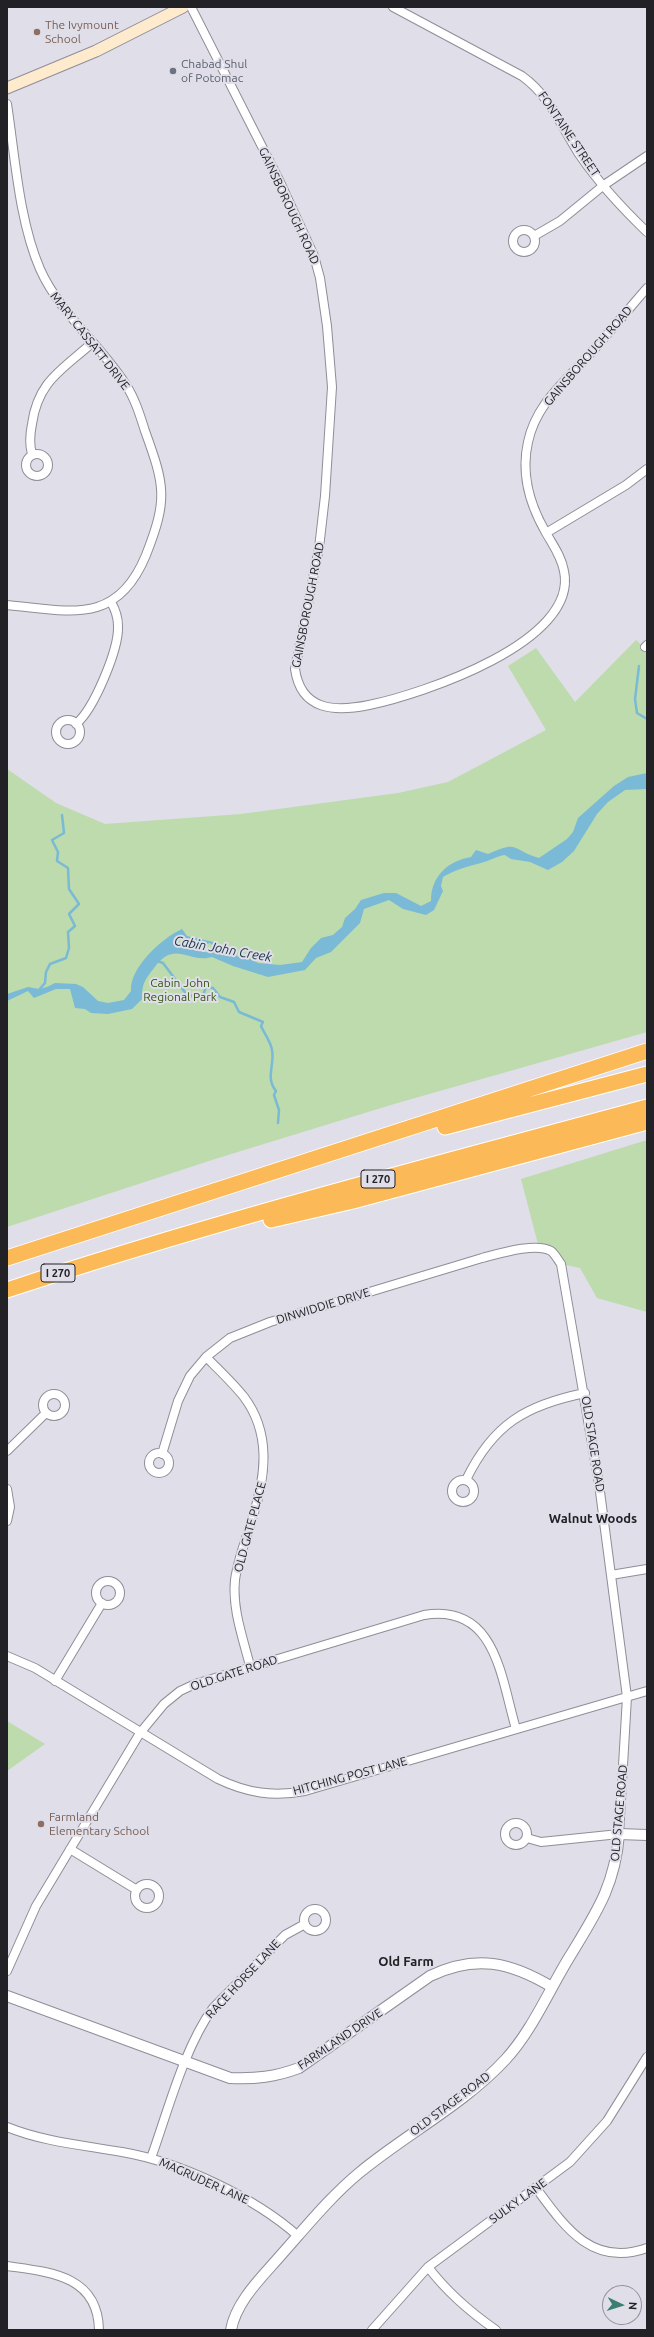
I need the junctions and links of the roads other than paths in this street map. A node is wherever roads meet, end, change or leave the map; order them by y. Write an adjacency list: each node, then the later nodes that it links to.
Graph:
1 (183, 7): 4 (main road)
2 (191, 7): 14 (street, GAINSBOROUGH ROAD)
3 (393, 7): 7 (street, FONTAINE STREET)
4 (7, 88)
5 (7, 104): 11 (street, MARY CASSATT DRIVE)
6 (647, 156): 7 (street)
7 (604, 185): 8 (street, FONTAINE STREET); 9 (street)
8 (647, 232)
9 (534, 236)
10 (647, 288): 14 (street, GAINSBOROUGH ROAD)
11 (92, 343): 12 (street); 15 (street, MARY CASSATT DRIVE)
12 (32, 454)
13 (647, 469): 14 (street)
14 (546, 532)
15 (111, 602): 16 (street, MARY CASSATT DRIVE); 17 (street)
16 (7, 605)
17 (76, 724)
18 (647, 1051): 22 (highway, I 270)
19 (647, 1074): 22 (highway, I 270)
20 (647, 1107): 24 (highway, I 270)
21 (647, 1122): 24 (highway, I 270)
22 (295, 1166): 25 (highway, I 270)
23 (551, 1251): 27 (street, DINWIDDIE DRIVE); 28 (street, OLD STAGE ROAD)
24 (110, 1256): 26 (highway, I 270)
25 (7, 1258)
26 (7, 1290)
27 (206, 1357): 31 (street, DINWIDDIE DRIVE); 39 (street, OLD GATE PLACE)
28 (585, 1393): 32 (street); 36 (street, OLD STAGE ROAD)
29 (46, 1413): 30 (street)
30 (7, 1451)
31 (162, 1454)
32 (466, 1480)
33 (7, 1489): 34 (street)
34 (7, 1521)
35 (647, 1570): 36 (street)
36 (611, 1575): 42 (street, OLD STAGE ROAD)
37 (102, 1603): 40 (street)
38 (7, 1656): 40 (street, HITCHING POST LANE)
39 (250, 1666): 43 (street, OLD GATE ROAD); 44 (street, OLD GATE ROAD)
40 (55, 1680): 44 (street, HITCHING POST LANE)
41 (647, 1691): 42 (street, HITCHING POST LANE)
42 (627, 1697): 43 (street, HITCHING POST LANE); 45 (street, OLD STAGE ROAD)
43 (516, 1729): 44 (street, HITCHING POST LANE)
44 (140, 1733): 48 (street, OLD GATE ROAD)
45 (619, 1834): 46 (street); 47 (street); 52 (street, OLD STAGE ROAD)
46 (647, 1836)
47 (526, 1838)
48 (70, 1849): 49 (street); 51 (street, OLD GATE ROAD)
49 (137, 1890)
50 (304, 1924): 55 (street, RACE HORSE LANE)
51 (7, 1971)
52 (552, 1987): 55 (street, FARMLAND DRIVE); 59 (street, OLD STAGE ROAD)
53 (7, 1996): 55 (street, FARMLAND DRIVE)
54 (647, 2057): 58 (street, SULKY LANE)
55 (186, 2062): 57 (street, RACE HORSE LANE)
56 (7, 2127): 57 (street, MAGRUDER LANE)
57 (151, 2158): 59 (street, MAGRUDER LANE)
58 (536, 2188): 60 (street); 62 (street, SULKY LANE)
59 (298, 2236): 64 (street, OLD STAGE ROAD)
60 (647, 2248)
61 (7, 2266): 63 (street)
62 (428, 2267): 65 (street, SULKY LANE); 66 (street)
63 (99, 2330)
64 (231, 2330)
65 (372, 2330)
66 (496, 2330)

